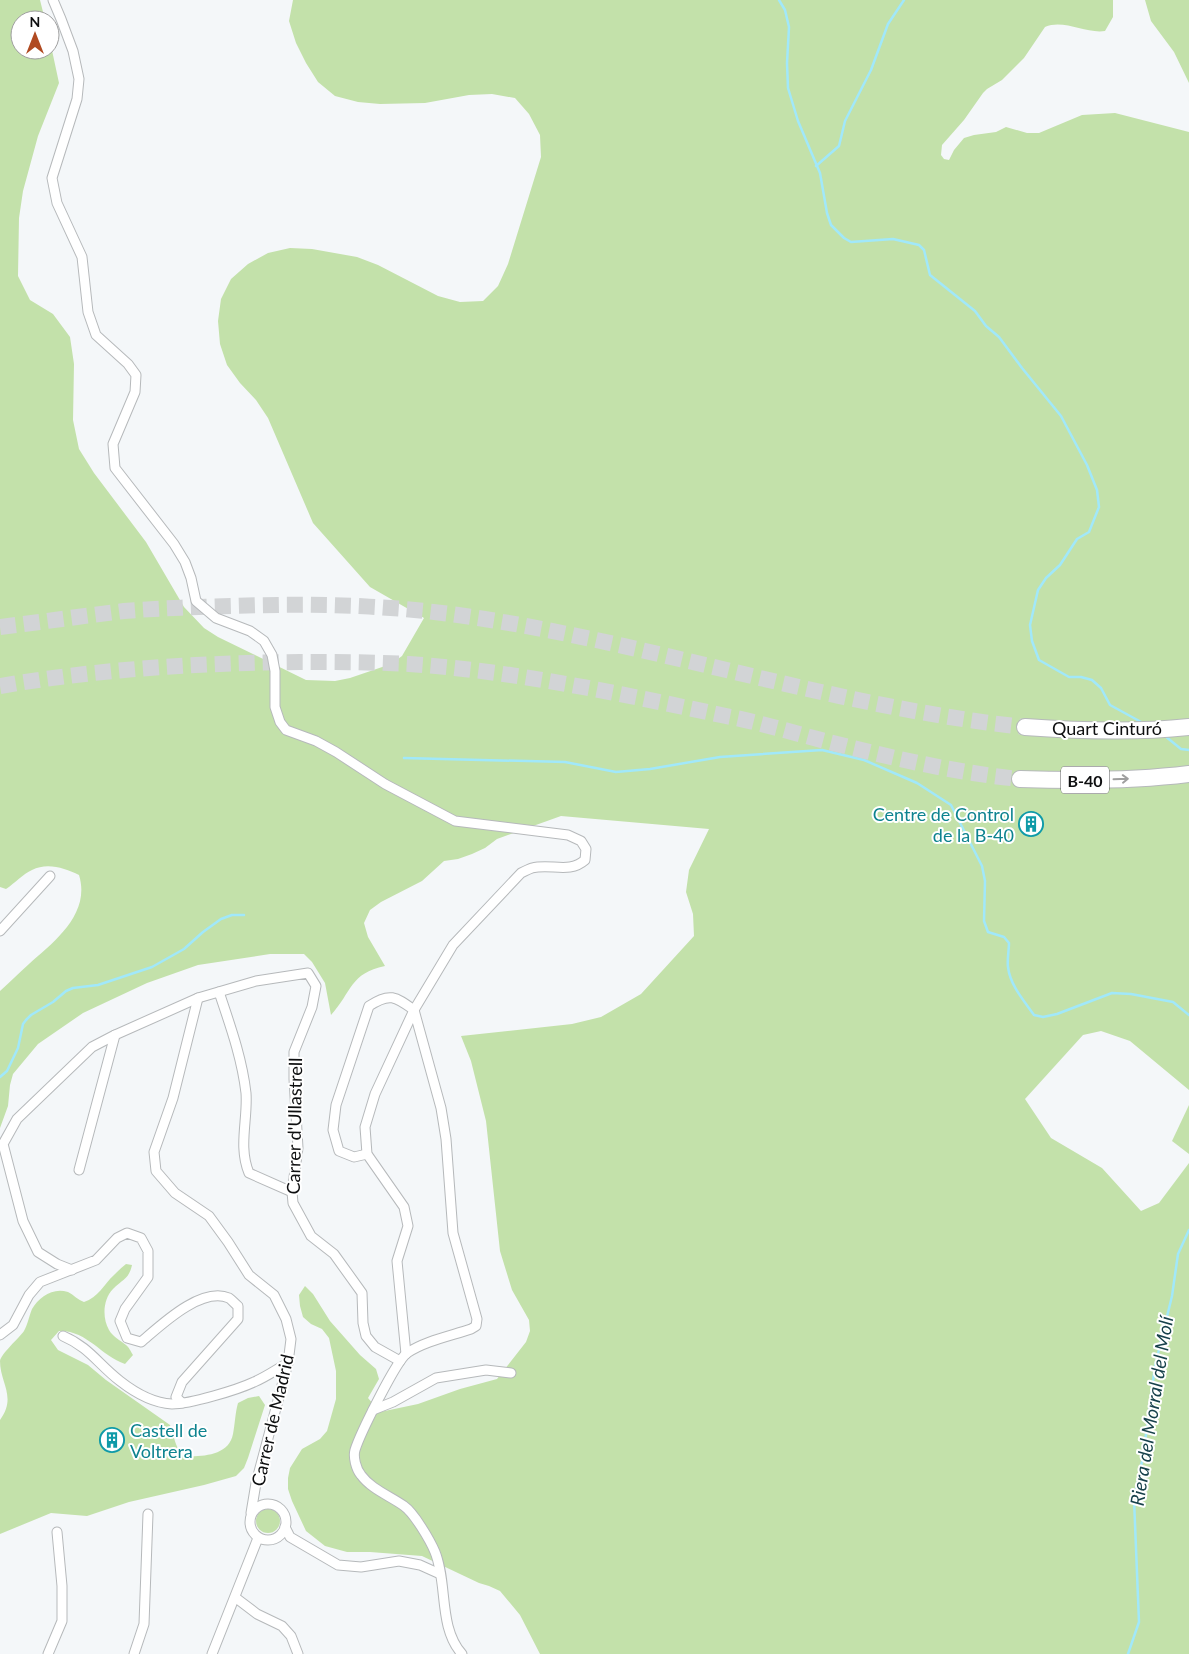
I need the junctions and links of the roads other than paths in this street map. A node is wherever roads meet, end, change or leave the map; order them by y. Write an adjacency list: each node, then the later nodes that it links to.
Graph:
1 (53, 0): 10 (street)
2 (1025, 727): 3 (highway, Quart Cinturó)
3 (1189, 727)
4 (1189, 774): 5 (highway, B-40, one-way to 4)
5 (1020, 779)
6 (50, 876): 7 (street)
7 (0, 931)
8 (219, 992): 9 (street); 14 (street); 14 (street, Carrer d'Ullastrell)
9 (198, 998): 11 (street); 19 (street, Carrer de Madrid)
10 (414, 1010): 12 (street); 12 (street); 18 (street)
11 (115, 1035): 13 (street); 15 (street)
12 (367, 1154): 18 (street)
13 (79, 1170)
14 (292, 1192): 18 (street, Carrer d'Ullastrell)
15 (72, 1270): 16 (street); 21 (street)
16 (0, 1335)
17 (63, 1336): 21 (street)
18 (403, 1357): 22 (street)
19 (288, 1363): 21 (street); 23 (street, Carrer de Madrid)
20 (511, 1373): 22 (street)
21 (182, 1403)
22 (373, 1410): 28 (street)
23 (251, 1513): 25 (street); 27 (street)
24 (148, 1514): 31 (street)
25 (285, 1527): 27 (street); 28 (street)
26 (57, 1532): 30 (street)
27 (258, 1538): 29 (street)
28 (440, 1574): 34 (street)
29 (236, 1598): 32 (street); 33 (street)
30 (48, 1654)
31 (134, 1654)
32 (212, 1654)
33 (298, 1654)
34 (462, 1654)

